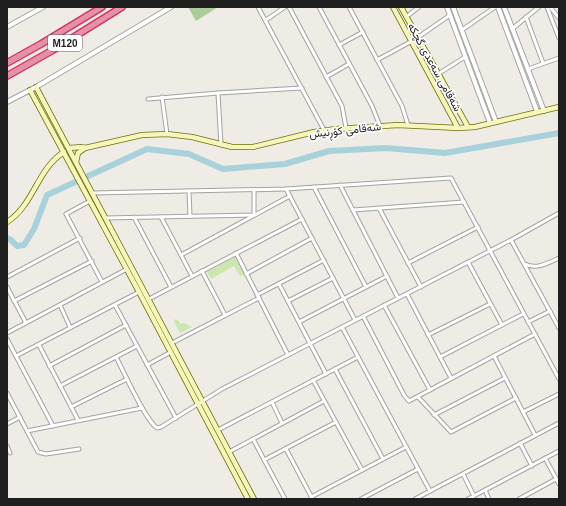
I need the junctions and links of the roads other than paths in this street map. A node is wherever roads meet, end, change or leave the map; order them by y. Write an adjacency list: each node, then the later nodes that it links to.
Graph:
1 (43, 7): 24 (street)
2 (102, 7): 35 (highway, M120)
3 (122, 7): 40 (highway, M120)
4 (172, 7): 42 (street)
5 (258, 7): 23 (street)
6 (285, 7): 23 (street)
7 (289, 7): 41 (street)
8 (319, 7): 31 (street)
9 (349, 7): 27 (street)
10 (393, 7): 30 (main road, شەقامی سەعدی گچکە)
11 (401, 7): 20 (main road, شەقامی سەعدی گچکە)
12 (419, 7): 20 (street)
13 (447, 7): 19 (street)
14 (453, 7): 26 (street)
15 (496, 7): 26 (street); 51 (street)
16 (504, 7): 25 (street)
17 (539, 7): 21 (street)
18 (548, 7): 22 (street); 29 (street)
19 (450, 15): 28 (street); 32 (street)
20 (406, 17): 28 (main road, شەقامی سەعدی گچکە)
21 (526, 18): 25 (street); 36 (street)
22 (559, 18)
23 (266, 20): 43 (street)
24 (7, 28)
25 (512, 29): 38 (street)
26 (462, 30): 52 (street)
27 (362, 32): 31 (street); 34 (street)
28 (417, 38): 39 (main road, شەقامی سەعدی گچکە)
29 (559, 38)
30 (412, 41): 34 (street); 60 (main road, شەقامی سەعدی گچکە)
31 (339, 45): 37 (street)
32 (465, 57): 39 (street); 53 (street)
33 (559, 58): 36 (street)
34 (377, 60): 56 (street)
35 (7, 63)
36 (543, 63): 38 (street)
37 (349, 64): 41 (street); 57 (street)
38 (528, 69): 50 (street)
39 (438, 74): 58 (main road, شەقامی سەعدی گچکە)
40 (7, 76)
41 (326, 77): 59 (street)
42 (36, 87): 44 (street); 64 (main road)
43 (302, 88): 45 (street); 61 (street)
44 (30, 90): 48 (street); 66 (main road)
45 (218, 93): 46 (street); 63 (street)
46 (162, 97): 47 (street); 62 (street)
47 (148, 99)
48 (7, 102)
49 (559, 107): 50 (main road, شەقامی کۆڕنیش)
50 (544, 110): 51 (main road, شەقامی کۆڕنیش)
51 (538, 111): 54 (main road, شەقامی کۆڕنیش)
52 (493, 114): 53 (street); 54 (street)
53 (487, 117): 55 (street)
54 (496, 122): 55 (main road, شەقامی کۆڕنیش)
55 (490, 123): 58 (main road, شەقامی کۆڕنیش)
56 (408, 125): 57 (main road, شەقامی کۆڕنیش); 60 (main road, شەقامی کۆڕنیش)
57 (380, 126): 59 (main road, شەقامی کۆڕنیش)
58 (468, 127): 60 (main road, شەقامی کۆڕنیش)
59 (346, 128): 61 (main road, شەقامی کۆڕنیش)
60 (458, 128)
61 (324, 130): 63 (main road, شەقامی کۆڕنیش)
62 (167, 134): 63 (main road, شەقامی کۆڕنیش); 65 (main road, شەقامی کۆڕنیش)
63 (221, 145)
64 (69, 148): 65 (main road, شەقامی کۆڕنیش); 67 (main road)
65 (85, 148): 67 (main road)
66 (64, 152): 73 (main road); 87 (main road)
67 (76, 162): 74 (main road)
68 (340, 186): 69 (street); 77 (street); 79 (street)
69 (314, 187): 70 (street); 112 (street)
70 (286, 189): 71 (street); 75 (street)
71 (254, 190): 72 (street); 81 (street)
72 (189, 191): 74 (street); 82 (street)
73 (86, 193): 74 (main road); 76 (main road)
74 (93, 193): 85 (main road)
75 (290, 196): 81 (street); 86 (street)
76 (90, 201): 89 (street); 101 (main road)
77 (464, 202): 78 (street); 88 (street)
78 (379, 208): 79 (street); 99 (street)
79 (353, 210): 105 (street)
80 (559, 213): 91 (street)
81 (254, 215): 82 (street); 94 (street)
82 (190, 216): 84 (street)
83 (134, 217): 84 (street); 85 (street); 111 (street)
84 (161, 217): 94 (street)
85 (105, 218): 118 (main road)
86 (302, 219): 90 (street); 93 (street)
87 (7, 222)
88 (478, 228): 92 (street); 99 (street)
89 (80, 238): 97 (street); 106 (street)
90 (312, 238): 96 (street); 103 (street)
91 (511, 240): 92 (street); 100 (street)
92 (490, 251): 98 (street); 127 (street)
93 (236, 254): 102 (street); 103 (street)
94 (181, 255): 104 (street)
95 (559, 258): 100 (street)
96 (324, 260): 107 (street); 109 (street)
97 (92, 261): 108 (street); 120 (street)
98 (468, 262): 113 (street); 122 (street)
99 (408, 263): 113 (street)
100 (524, 263): 126 (street)
101 (127, 269): 108 (street); 114 (main road)
102 (202, 271): 104 (street); 128 (street)
103 (246, 274): 116 (street)
104 (192, 276): 111 (street)
105 (387, 276): 112 (street); 117 (street)
106 (7, 277)
107 (333, 278): 119 (street); 121 (street)
108 (102, 282): 123 (street)
109 (279, 284): 116 (street); 121 (street)
110 (7, 287): 120 (street)
111 (171, 287): 118 (street)
112 (366, 287): 119 (street)
113 (421, 287): 115 (street)
114 (139, 292): 124 (street); 150 (main road)
115 (407, 294): 117 (street); 143 (street)
116 (258, 296): 128 (street); 151 (street)
117 (398, 298): 125 (street)
118 (149, 299): 145 (main road)
119 (344, 299): 132 (street); 133 (street)
120 (14, 301): 135 (street)
121 (288, 301): 133 (street)
122 (490, 304): 137 (street); 143 (street)
123 (60, 305): 135 (street); 138 (street)
124 (115, 305): 136 (street); 138 (street)
125 (384, 305): 129 (street); 167 (street)
126 (550, 311): 131 (street); 134 (street)
127 (524, 314): 134 (street); 137 (street)
128 (225, 315): 145 (street)
129 (363, 316): 132 (street); 170 (street)
130 (559, 316): 131 (street)
131 (553, 317): 140 (street)
132 (355, 320): 139 (street)
133 (299, 322): 146 (street)
134 (528, 322): 142 (street)
135 (26, 323): 141 (street)
136 (126, 325): 149 (street); 158 (street)
137 (502, 325): 156 (street)
138 (70, 327): 148 (street)
139 (342, 327): 146 (street); 155 (street)
140 (559, 328)
141 (7, 333)
142 (535, 334): 153 (street); 164 (street)
143 (428, 335): 156 (street)
144 (7, 339): 147 (street)
145 (172, 343): 172 (main road)
146 (310, 343): 151 (street); 160 (street)
147 (8, 344): 152 (street)
148 (39, 345): 152 (street); 158 (street)
149 (137, 346): 154 (street); 157 (street)
150 (171, 352): 157 (street); 175 (main road)
151 (288, 355): 172 (street)
152 (16, 356): 187 (street)
153 (494, 356): 161 (street); 162 (street)
154 (116, 357): 163 (street); 166 (street)
155 (358, 357): 159 (street); 194 (street)
156 (440, 357): 161 (street)
157 (147, 365): 181 (street)
158 (49, 366): 166 (street)
159 (335, 369): 160 (street); 201 (street)
160 (326, 374): 165 (street)
161 (451, 378): 167 (street)
162 (505, 378): 171 (street); 179 (street)
163 (127, 379): 176 (street); 177 (street)
164 (559, 379)
165 (314, 380): 173 (street); 174 (street)
166 (60, 386): 176 (street)
167 (430, 390): 170 (street)
168 (7, 393): 180 (street)
169 (559, 394): 178 (street)
170 (418, 397): 179 (street)
171 (516, 398): 178 (street); 179 (street)
172 (203, 401): 175 (street); 188 (main road)
173 (324, 401): 183 (street); 184 (street)
174 (272, 402): 184 (street); 188 (street)
175 (198, 404): 181 (street); 213 (main road)
176 (71, 407): 182 (street)
177 (142, 408): 181 (street); 182 (street)
178 (523, 412): 190 (street)
179 (434, 415)
180 (20, 417): 186 (street); 189 (street)
181 (176, 418)
182 (78, 420): 187 (street)
183 (336, 422): 196 (street); 205 (street)
184 (282, 423): 191 (street)
185 (559, 423): 190 (street)
186 (7, 424)
187 (53, 426): 189 (street)
188 (218, 430): 198 (main road)
189 (27, 431): 195 (street)
190 (535, 436): 192 (street)
191 (253, 439): 198 (street); 202 (street)
192 (520, 444): 203 (street); 206 (street)
193 (7, 446): 199 (street)
194 (406, 447): 201 (street); 204 (street)
195 (79, 449)
196 (286, 449): 202 (street); 212 (street)
197 (559, 451): 200 (street)
198 (229, 452): 214 (main road)
199 (10, 453)
200 (545, 458): 203 (street); 207 (street)
201 (383, 459): 205 (street)
202 (264, 460): 215 (street)
203 (532, 466): 209 (street)
204 (418, 469): 210 (street); 216 (street)
205 (362, 470): 212 (street)
206 (463, 474): 210 (street); 211 (street)
207 (556, 479): 208 (street); 220 (street)
208 (559, 484)
209 (485, 490): 211 (street); 219 (street)
210 (430, 491): 217 (street)
211 (474, 496): 218 (street)
212 (312, 498)
213 (248, 499)
214 (254, 499)
215 (285, 499)
216 (361, 499)
217 (415, 499)
218 (468, 499)
219 (489, 499)
220 (519, 499)

